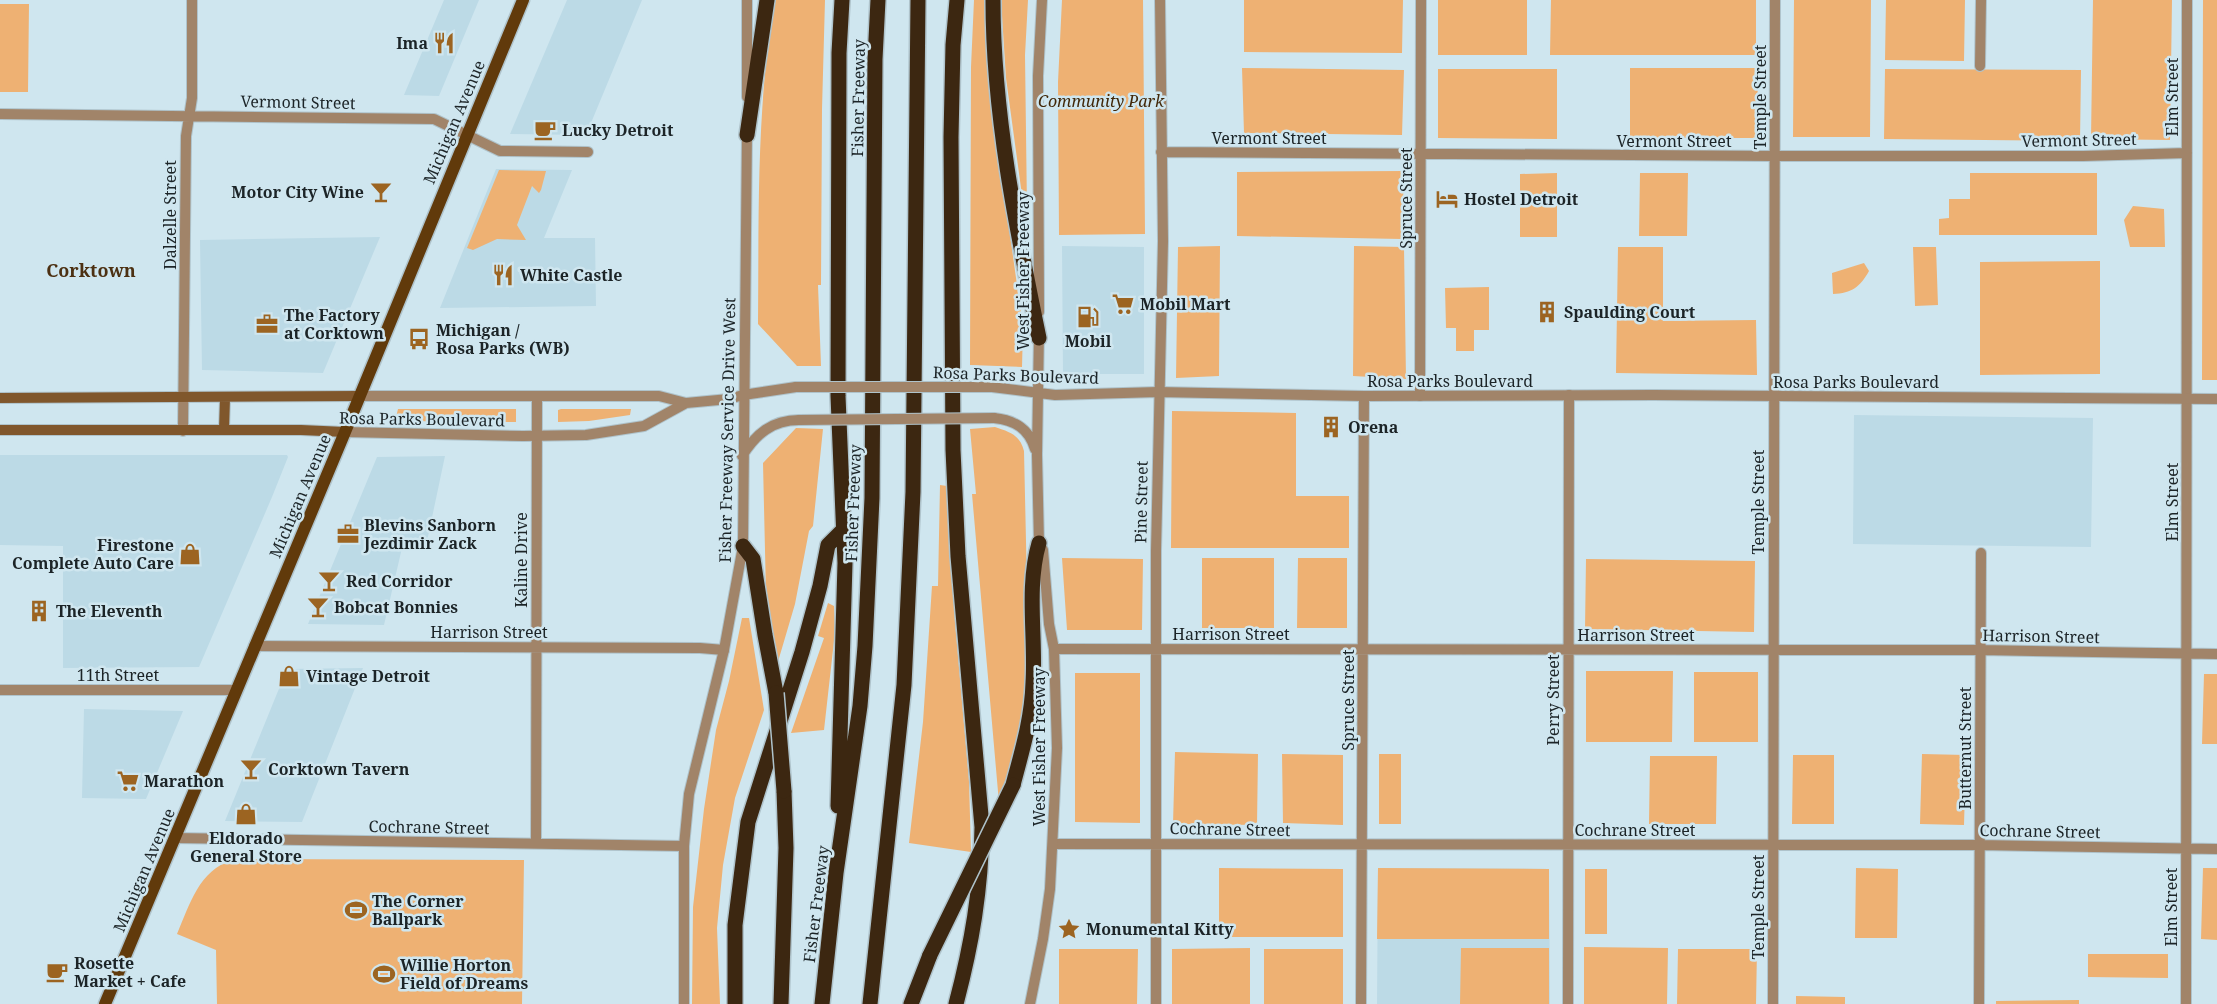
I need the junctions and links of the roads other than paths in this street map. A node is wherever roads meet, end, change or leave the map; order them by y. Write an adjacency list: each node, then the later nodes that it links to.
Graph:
1 (192, 0): 18 (street, Dalzelle Street)
2 (523, 0): 19 (main road, Michigan Avenue)
3 (747, 0): 20 (street, Fisher Freeway Service Drive West)
4 (767, 0): 20 (highway)
5 (842, 0): 49 (highway)
6 (878, 0): 77 (highway, Fisher Freeway)
7 (918, 0): 83 (highway)
8 (957, 0): 85 (highway)
9 (992, 0): 26 (highway)
10 (1042, 0): 26 (street, West Fisher Freeway)
11 (1160, 0): 22 (street, Pine Street)
12 (1421, 0): 24 (street, Spruce Street)
13 (1775, 0): 25 (street, Temple Street)
14 (1981, 0): 16 (street)
15 (2187, 0): 23 (street, Elm Street)
16 (1980, 66)
17 (0, 114): 18 (street, Vermont Street)
18 (188, 115): 19 (street, Vermont Street); 37 (street, Dalzelle Street)
19 (466, 134): 21 (street, Vermont Street); 31 (main road, Michigan Avenue)
20 (747, 135): 29 (street, Fisher Freeway Service Drive West)
21 (588, 152)
22 (1161, 152): 24 (street, Vermont Street); 28 (street, Pine Street)
23 (2188, 153): 25 (street, Vermont Street); 39 (street, Elm Street)
24 (1421, 154): 25 (street, Vermont Street); 34 (street, Spruce Street)
25 (1774, 156): 35 (street, Temple Street)
26 (1039, 338): 27 (street, West Fisher Freeway)
27 (1038, 392): 28 (street, Rosa Parks Boulevard); 29 (street, Rosa Parks Boulevard, bridge); 47 (street, West Fisher Freeway)
28 (1158, 392): 33 (street, Rosa Parks Boulevard); 56 (street, Pine Street)
29 (743, 394): 41 (street, Rosa Parks Boulevard); 48 (street, Fisher Freeway Service Drive West)
30 (1568, 395): 34 (street, Rosa Parks Boulevard); 35 (street, Rosa Parks Boulevard); 59 (street, Perry Street)
31 (358, 396): 32 (street, Rosa Parks Boulevard); 38 (main road, Rosa Parks Boulevard); 45 (main road, Michigan Avenue)
32 (537, 396): 41 (street, Rosa Parks Boulevard); 46 (street, Kaline Drive)
33 (1364, 396): 34 (street, Rosa Parks Boulevard); 58 (street, Spruce Street)
34 (1420, 396)
35 (1773, 397): 39 (street, Rosa Parks Boulevard); 61 (street, Temple Street)
36 (0, 398): 37 (main road, Rosa Parks Boulevard)
37 (184, 398): 38 (main road, Rosa Parks Boulevard); 43 (street, Dalzelle Street)
38 (225, 398): 44 (main road)
39 (2187, 398): 40 (street, Rosa Parks Boulevard); 62 (street, Elm Street)
40 (2217, 399)
41 (686, 403): 46 (street, Rosa Parks Boulevard)
42 (0, 430): 43 (main road, Rosa Parks Boulevard)
43 (183, 430): 44 (main road, Rosa Parks Boulevard)
44 (224, 430): 45 (main road, Rosa Parks Boulevard)
45 (345, 432): 46 (street, Rosa Parks Boulevard); 53 (main road, Michigan Avenue)
46 (538, 436): 54 (street, Kaline Drive)
47 (1037, 455): 48 (street, bridge); 50 (street, West Fisher Freeway)
48 (742, 456): 51 (street, Fisher Freeway Service Drive West)
49 (844, 529): 77 (highway); 80 (highway)
50 (1039, 542): 55 (street, West Fisher Freeway); 84 (highway, bridge)
51 (743, 546): 57 (street, Fisher Freeway Service Drive West); 81 (highway, bridge)
52 (1980, 553): 60 (street, Butternut Street)
53 (254, 646): 54 (street, Harrison Street); 65 (main road, Michigan Avenue)
54 (536, 647): 57 (street, Harrison Street); 67 (street, Kaline Drive)
55 (1054, 649): 56 (street, Harrison Street); 69 (street, West Fisher Freeway)
56 (1156, 649): 58 (street, Harrison Street); 68 (street, Pine Street)
57 (724, 650): 74 (street, Fisher Freeway Service Drive West)
58 (1363, 650): 59 (street, Harrison Street); 70 (street, Spruce Street)
59 (1568, 650): 61 (street, Harrison Street); 71 (street, Perry Street)
60 (1980, 650): 61 (street, Harrison Street); 62 (street, Harrison Street); 73 (street, Butternut Street)
61 (1773, 651): 72 (street, Temple Street)
62 (2186, 654): 63 (street, Harrison Street); 75 (street, Elm Street)
63 (2217, 654)
64 (0, 690): 65 (street, 11th Street)
65 (236, 690): 66 (main road, Michigan Avenue)
66 (174, 838): 67 (street, Cochrane Street); 78 (main road, Michigan Avenue)
67 (536, 843): 74 (street, Cochrane Street)
68 (1155, 843): 69 (street, Cochrane Street); 70 (street, Cochrane Street); 87 (street, Pine Street)
69 (1052, 844): 86 (street, West Fisher Freeway)
70 (1362, 845): 71 (street, Cochrane Street); 88 (street, Spruce Street)
71 (1568, 845): 72 (street, Cochrane Street); 89 (street, Perry Street)
72 (1773, 845): 73 (street, Cochrane Street); 90 (street, Temple Street)
73 (1979, 845): 75 (street, Cochrane Street); 91 (street, Butternut Street)
74 (684, 846): 79 (street, Fisher Freeway Service Drive West)
75 (2186, 849): 76 (street, Cochrane Street); 92 (street, Elm Street)
76 (2217, 850)
77 (836, 873): 82 (highway, Fisher Freeway)
78 (105, 1004)
79 (684, 1004)
80 (735, 1004)
81 (781, 1004)
82 (822, 1004)
83 (870, 1004)
84 (911, 1004)
85 (956, 1004)
86 (1030, 1004)
87 (1156, 1004)
88 (1362, 1004)
89 (1568, 1004)
90 (1773, 1004)
91 (1979, 1004)
92 (2186, 1004)

